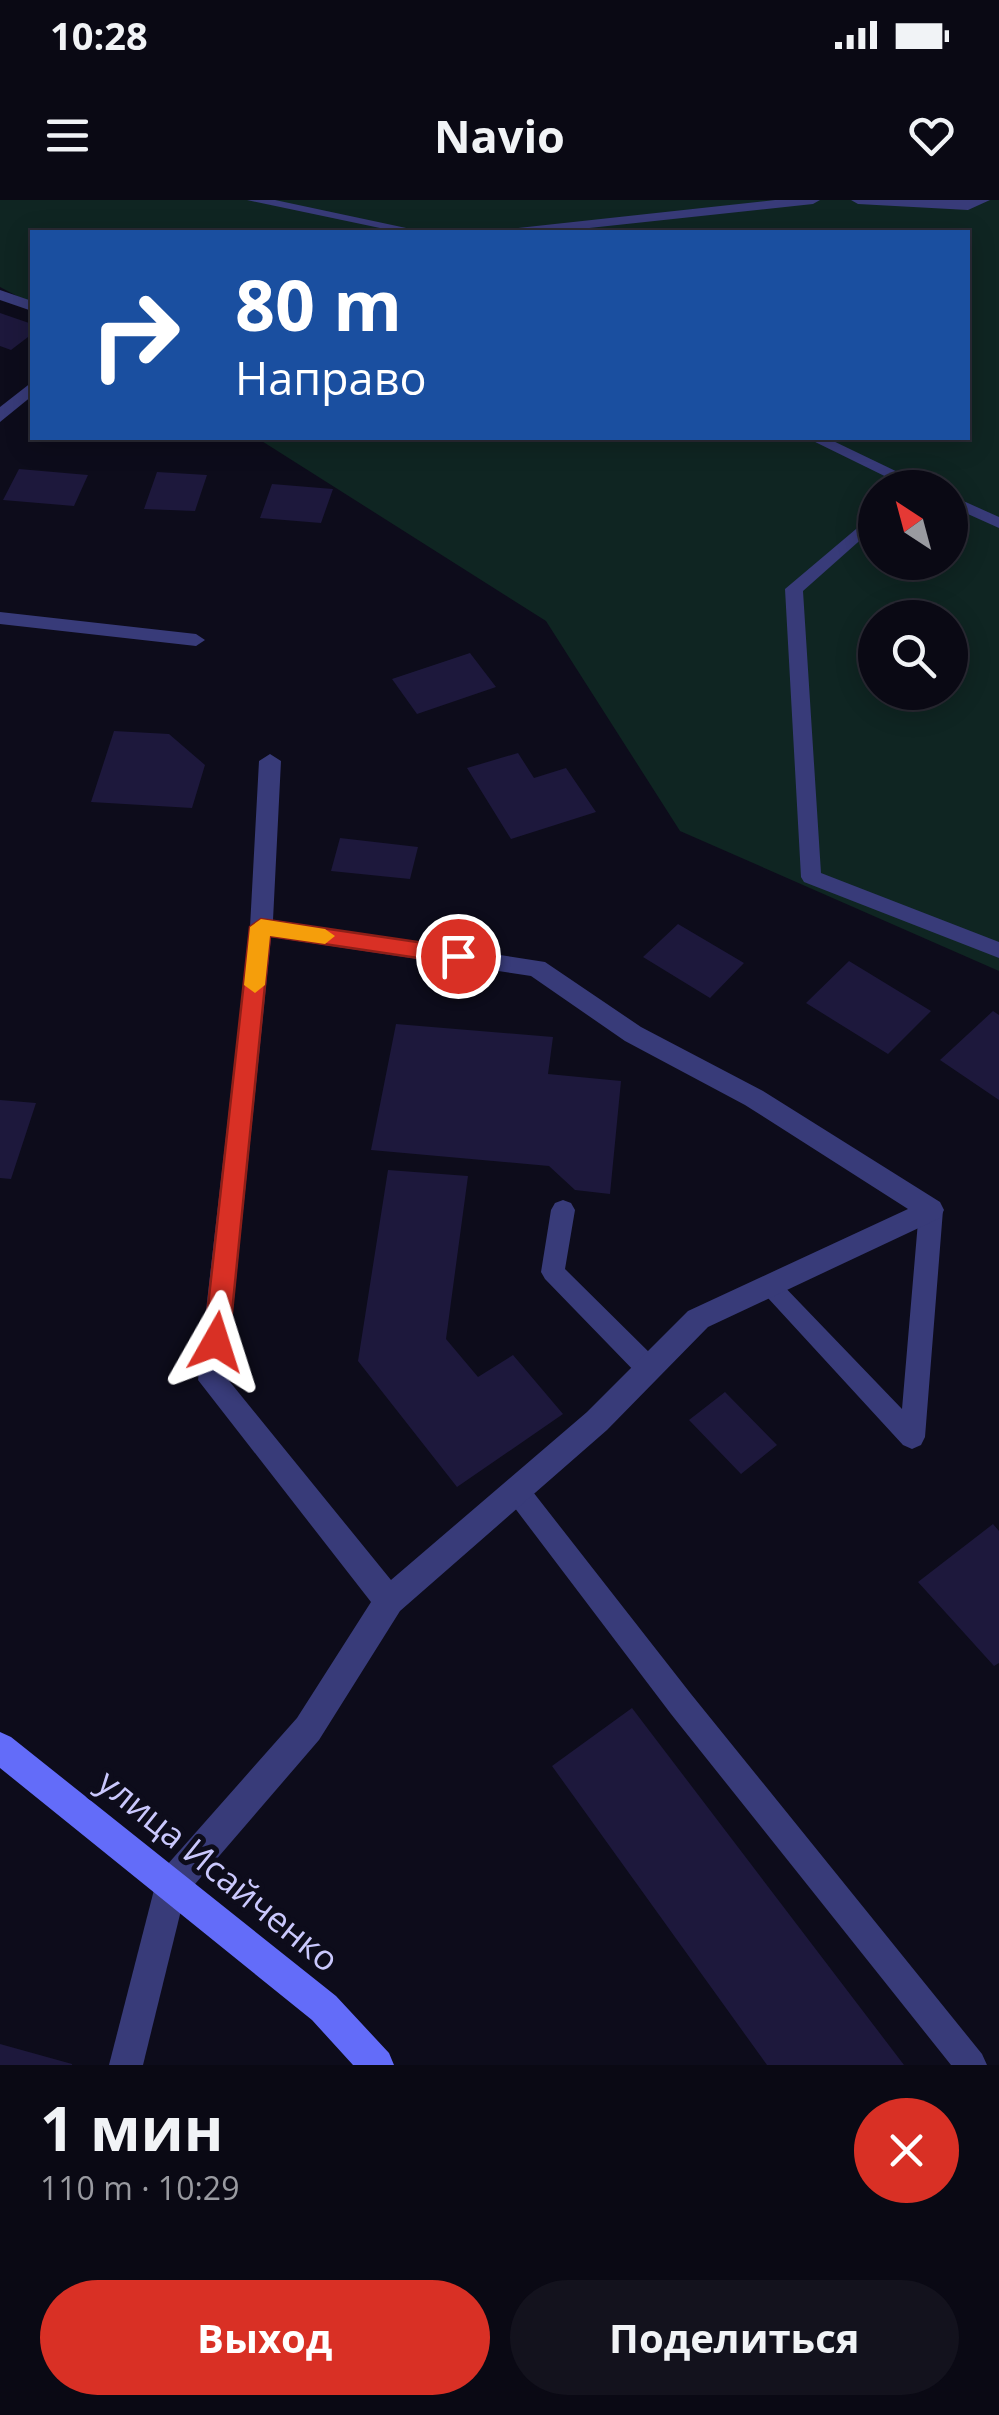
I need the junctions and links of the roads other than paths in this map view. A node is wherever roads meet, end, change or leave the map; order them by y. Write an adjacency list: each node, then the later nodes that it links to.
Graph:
1 (254, 200): 5 (lane)
2 (813, 200): 6 (lane)
3 (858, 200): 4 (lane)
4 (983, 200)
5 (408, 230)
6 (536, 230)
7 (0, 295): 8 (street)
8 (30, 305)
9 (30, 389): 10 (street)
10 (2, 411)
11 (818, 440): 12 (lane)
12 (882, 470)
13 (968, 508): 14 (lane)
14 (999, 523)
15 (858, 533): 20 (lane)
16 (0, 618): 17 (lane)
17 (196, 640)
18 (270, 761): 19 (street)
19 (261, 927): 22 (street); 26 (street)
20 (999, 950)
21 (564, 1210): 24 (lane)
22 (931, 1210): 23 (street); 23 (lane)
23 (769, 1286): 24 (street)
24 (649, 1370): 25 (street)
25 (516, 1491): 26 (street); 31 (lane)
26 (389, 1601): 28 (street)
27 (0, 1748): 28 (main road, улица Исайченко)
28 (171, 1886): 29 (street); 30 (main road, улица Исайченко)
29 (126, 2065)
30 (378, 2065)
31 (971, 2065)

